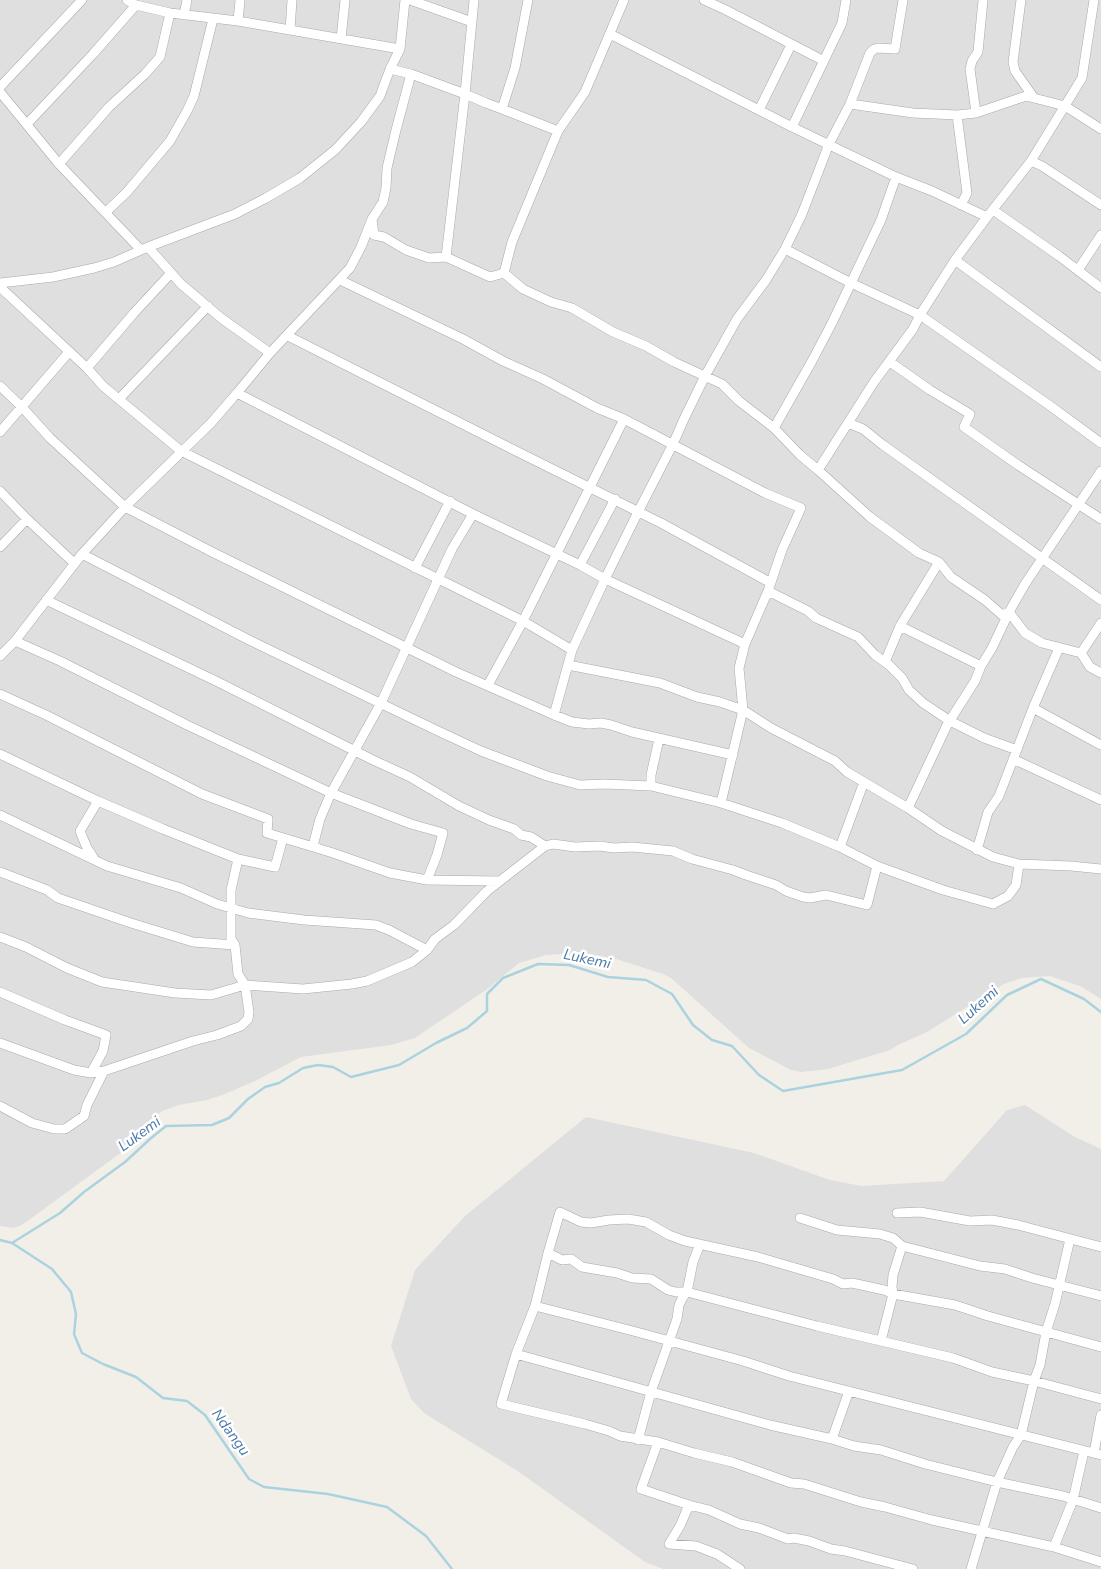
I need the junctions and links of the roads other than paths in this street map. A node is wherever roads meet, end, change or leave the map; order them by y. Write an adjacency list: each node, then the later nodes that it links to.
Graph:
1 (82, 0): 34 (street)
2 (127, 0): 19 (street)
3 (187, 0): 22 (street)
4 (240, 0): 24 (street)
5 (292, 0): 26 (street)
6 (345, 0): 28 (street)
7 (405, 0): 30 (street)
8 (410, 0): 25 (street)
9 (474, 0): 25 (street)
10 (528, 0): 40 (street)
11 (624, 0): 27 (street)
12 (704, 0): 20 (street)
13 (730, 0): 20 (street)
14 (846, 0): 31 (street)
15 (903, 0): 38 (street)
16 (983, 0): 42 (street)
17 (1022, 0): 37 (street)
18 (1094, 0): 39 (street)
19 (136, 5): 21 (street); 44 (street)
20 (726, 10): 29 (street)
21 (170, 13): 22 (street); 50 (street)
22 (184, 15): 23 (street)
23 (213, 19): 24 (street); 54 (street)
24 (238, 21): 26 (street)
25 (472, 22): 36 (street)
26 (290, 30): 28 (street)
27 (610, 34): 41 (street); 47 (street)
28 (342, 39): 30 (street)
29 (791, 45): 31 (street); 41 (street)
30 (400, 49): 32 (street)
31 (824, 61): 45 (street)
32 (390, 69): 33 (street); 58 (street)
33 (411, 74): 36 (street); 56 (street)
34 (0, 87)
35 (0, 92): 44 (street)
36 (465, 94): 40 (street); 60 (street)
37 (1034, 98): 39 (street); 42 (street)
38 (850, 104): 43 (street); 48 (street)
39 (1065, 106): 46 (street); 49 (street)
40 (502, 108): 47 (street)
41 (759, 110): 45 (street)
42 (976, 113): 43 (street)
43 (957, 115): 52 (street)
44 (27, 124): 50 (street)
45 (792, 127): 48 (street)
46 (1101, 129)
47 (558, 131): 64 (street)
48 (829, 144): 51 (street); 59 (street)
49 (1031, 161): 53 (street); 55 (street)
50 (59, 164): 54 (street)
51 (896, 177): 52 (street); 66 (street)
52 (961, 205): 55 (street)
53 (1101, 206)
54 (106, 212): 58 (street)
55 (990, 213): 61 (street); 62 (street)
56 (372, 219): 60 (street); 65 (street)
57 (1101, 235): 62 (street)
58 (145, 248): 63 (street); 67 (street)
59 (785, 249): 66 (street); 77 (street)
60 (446, 257): 64 (street)
61 (955, 260): 70 (street); 75 (street)
62 (1078, 270): 68 (street)
63 (171, 273): 69 (street); 76 (street)
64 (504, 273): 77 (street)
65 (340, 280): 71 (street); 82 (street)
66 (851, 283): 70 (street); 84 (street)
67 (0, 285): 72 (street)
68 (1101, 288)
69 (208, 306): 73 (street); 80 (street)
70 (920, 315): 74 (street); 86 (street)
71 (288, 336): 73 (street); 91 (street)
72 (69, 352): 76 (street); 81 (street)
73 (270, 353): 79 (street)
74 (890, 362): 83 (street); 95 (street)
75 (1101, 366)
76 (87, 368): 80 (street)
77 (705, 376): 84 (street); 87 (street)
78 (0, 386): 81 (street)
79 (238, 393): 88 (street); 94 (street)
80 (119, 399): 88 (street)
81 (22, 407): 85 (street); 96 (street)
82 (624, 419): 87 (street); 91 (street)
83 (848, 423): 89 (street); 104 (street)
84 (774, 428): 89 (street)
85 (0, 432)
86 (1101, 443)
87 (673, 444): 97 (street); 111 (street)
88 (181, 450): 96 (street); 108 (street)
89 (818, 470): 105 (street)
90 (1101, 471): 95 (street)
91 (591, 488): 93 (street); 103 (street)
92 (0, 491): 99 (street)
93 (615, 499): 97 (street); 107 (street)
94 (450, 501): 98 (street); 108 (street)
95 (1077, 505): 100 (street); 104 (street)
96 (125, 507): 102 (street); 120 (street)
97 (638, 512): 109 (street); 111 (street)
98 (473, 514): 103 (street); 110 (street)
99 (27, 519): 101 (street); 106 (street)
100 (1101, 519)
101 (0, 547)
102 (82, 554): 106 (street); 131 (street)
103 (556, 554): 107 (street); 115 (street)
104 (1041, 559): 113 (street); 114 (street)
105 (939, 562): 114 (street); 117 (street)
106 (74, 563): 112 (street)
107 (580, 566): 109 (street)
108 (415, 568): 110 (street)
109 (605, 579): 119 (street); 122 (street)
110 (439, 580): 115 (street); 120 (street)
111 (769, 587): 119 (street); 125 (street)
112 (46, 600): 118 (street); 138 (street)
113 (1101, 600)
114 (1009, 612): 121 (street); 127 (street)
115 (523, 621): 122 (street); 129 (street)
116 (1101, 623): 123 (street)
117 (900, 626): 125 (street); 127 (street)
118 (16, 641): 124 (street); 144 (street)
119 (745, 644): 133 (street)
120 (407, 648): 129 (street); 131 (street)
121 (1059, 648): 123 (street); 132 (street)
122 (572, 650): 126 (street)
123 (1081, 653): 128 (street)
124 (0, 656)
125 (885, 662): 135 (street)
126 (568, 665): 133 (street); 134 (street)
127 (981, 666): 135 (street)
128 (1101, 673)
129 (488, 685): 134 (street)
130 (0, 694): 150 (street)
131 (381, 703): 138 (street); 143 (street)
132 (1033, 708): 137 (street); 140 (street)
133 (743, 710): 141 (street); 142 (street)
134 (554, 715): 136 (street)
135 (950, 721): 140 (street); 148 (street)
136 (659, 739): 141 (street); 143 (street)
137 (1101, 744)
138 (354, 750): 144 (street); 152 (street)
139 (0, 754): 146 (street)
140 (1015, 754): 145 (street); 154 (street)
141 (733, 755): 147 (street)
142 (864, 782): 148 (street); 153 (street)
143 (652, 786): 147 (street)
144 (331, 793): 151 (street); 161 (street)
145 (1101, 800)
146 (98, 801): 155 (street); 156 (street)
147 (721, 803): 153 (street)
148 (908, 808): 154 (street)
149 (0, 815): 155 (street)
150 (283, 838): 151 (street); 156 (street)
151 (313, 846): 161 (street)
152 (545, 846): 158 (street); 162 (street)
153 (840, 847): 158 (street)
154 (977, 850): 157 (street)
155 (94, 858): 163 (street)
156 (238, 859): 163 (street)
157 (1019, 864): 158 (street); 159 (street)
158 (877, 866)
159 (1101, 869)
160 (0, 872): 165 (street)
161 (427, 880): 162 (street)
162 (499, 881): 166 (street)
163 (231, 908): 165 (street); 166 (street)
164 (0, 937): 167 (street)
165 (235, 945): 167 (street)
166 (426, 950): 167 (street)
167 (245, 985): 170 (street)
168 (0, 992): 171 (street)
169 (0, 1043): 171 (street)
170 (104, 1071): 171 (street); 172 (street)
171 (91, 1073)
172 (0, 1106)
173 (897, 1213): 175 (street)
174 (800, 1218): 177 (street)
175 (1070, 1239): 178 (street); 180 (street)
176 (700, 1244): 179 (street); 181 (street); 182 (street)
177 (902, 1246): 180 (street); 182 (street)
178 (1101, 1247)
179 (548, 1253): 181 (street); 184 (street)
180 (1059, 1285): 183 (street); 185 (street)
181 (687, 1292): 186 (street); 187 (street)
182 (893, 1294): 185 (street); 186 (street)
183 (1101, 1296)
184 (534, 1306): 187 (street); 189 (street)
185 (1046, 1332): 188 (street); 190 (street)
186 (880, 1341): 190 (street)
187 (669, 1342): 191 (street); 192 (street)
188 (1101, 1347)
189 (516, 1354): 192 (street); 197 (street)
190 (1034, 1381): 193 (street); 195 (street)
191 (849, 1391): 195 (street); 196 (street)
192 (652, 1392): 196 (street); 197 (street)
193 (1101, 1399)
194 (1101, 1415): 200 (street)
195 (1020, 1435): 199 (street); 201 (street)
196 (832, 1439): 201 (street)
197 (638, 1440): 198 (street)
198 (658, 1442): 203 (street); 205 (street)
199 (1084, 1451): 200 (street); 202 (street)
200 (1098, 1454)
201 (997, 1482): 202 (street); 205 (street)
202 (1073, 1500): 204 (street); 206 (street)
203 (689, 1505): 208 (street); 209 (street)
204 (1101, 1508)
205 (983, 1530): 206 (street); 210 (street)
206 (1054, 1547): 207 (street)
207 (1101, 1562)
208 (740, 1569)
209 (913, 1569)
210 (971, 1569)

